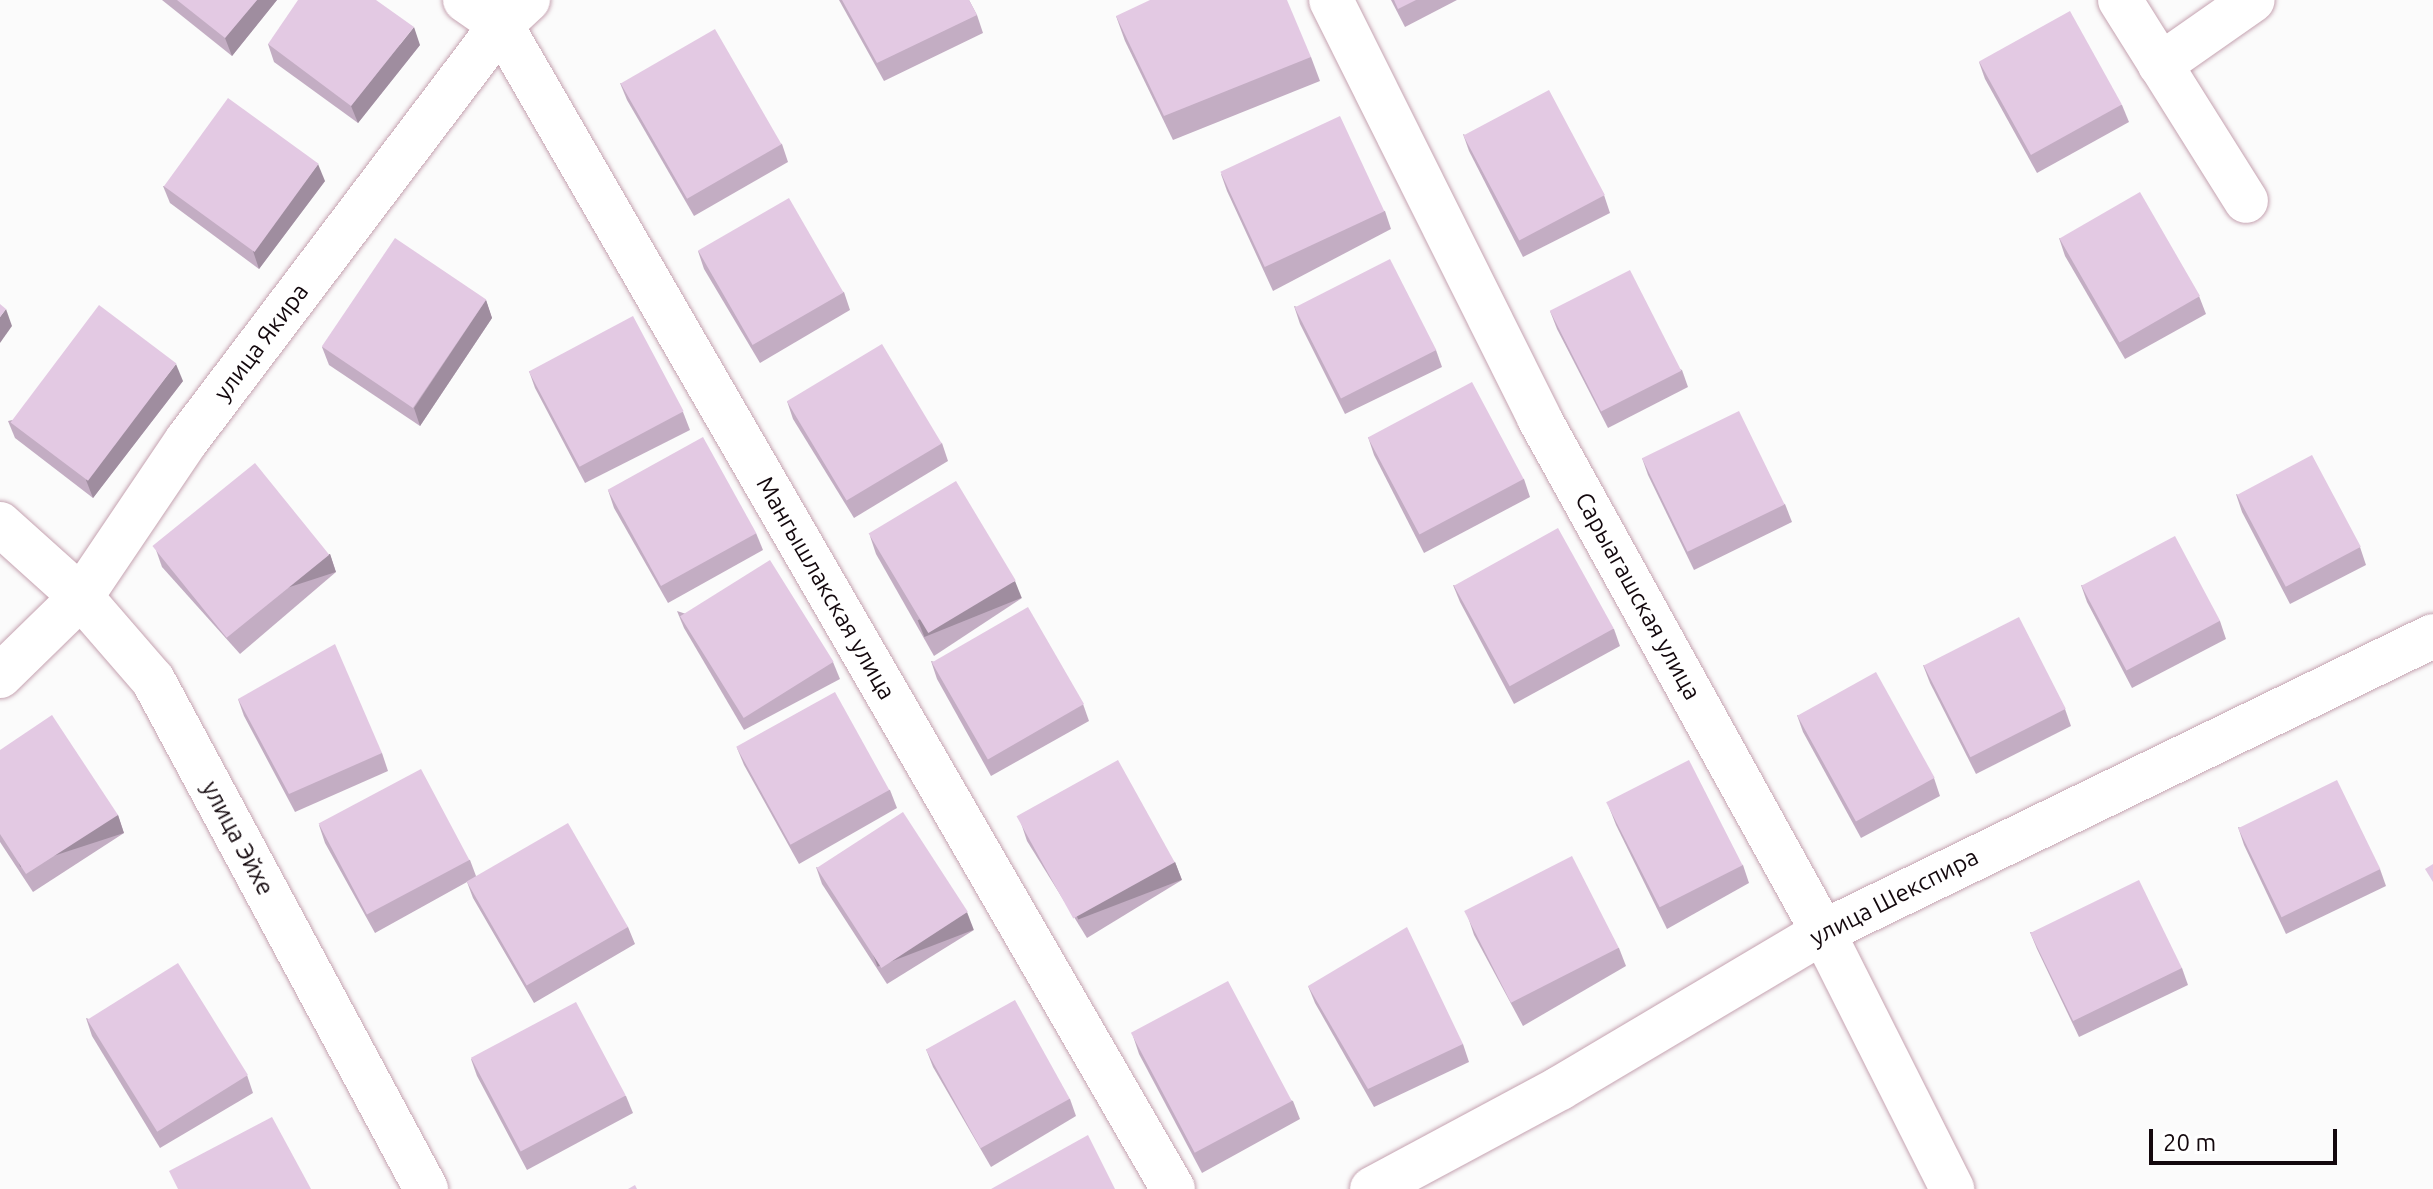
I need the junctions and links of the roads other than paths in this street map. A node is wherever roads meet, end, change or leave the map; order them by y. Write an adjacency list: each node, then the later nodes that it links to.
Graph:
1 (465, 0): 5 (street, Мангышлакская улица)
2 (1331, 0): 12 (street, Сарыагашская улица)
3 (2120, 0): 6 (street)
4 (2253, 0): 6 (street)
5 (517, 10): 9 (street, улица Якира); 14 (street, Мангышлакская улица)
6 (2160, 65): 7 (street)
7 (2246, 201)
8 (0, 524): 9 (street, улица Эйхе)
9 (81, 597): 11 (street, улица Якира); 13 (street, улица Эйхе)
10 (2433, 636): 12 (street, улица Шекспира)
11 (0, 676)
12 (1823, 932): 15 (street, улица Шекспира); 16 (street, Сарыагашская улица)
13 (426, 1189)
14 (1173, 1189)
15 (1372, 1189)
16 (1952, 1189)

